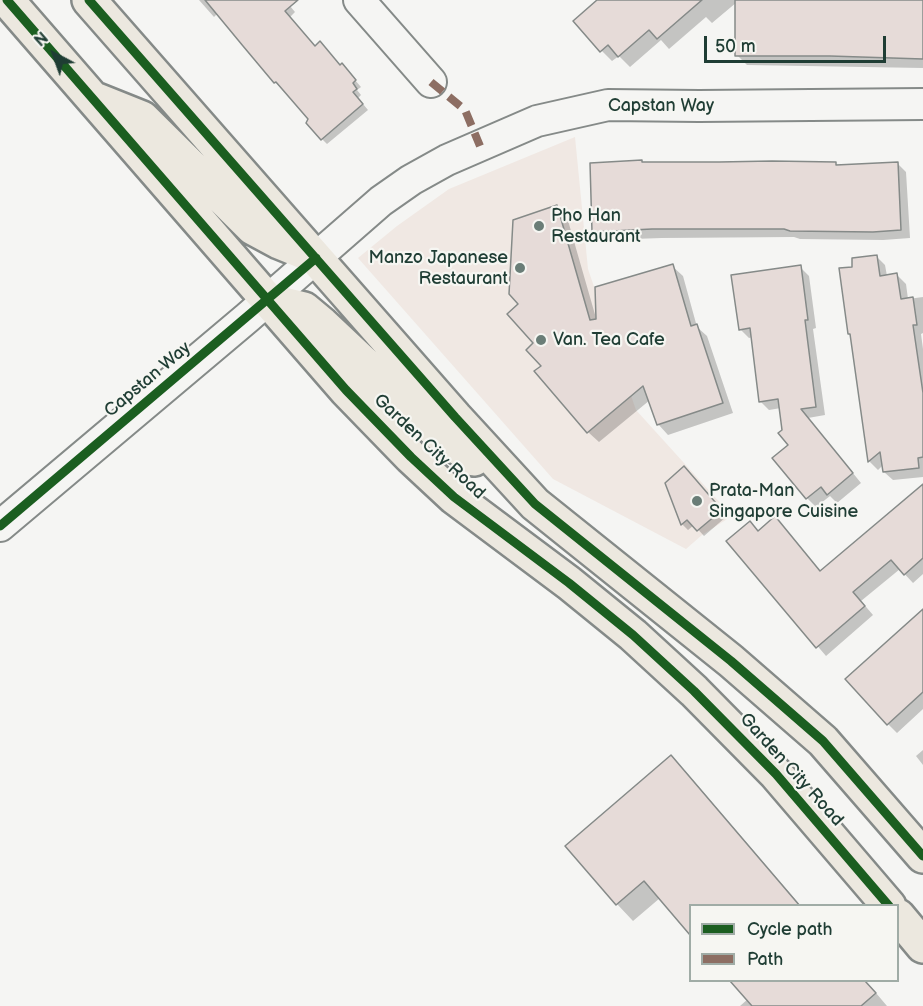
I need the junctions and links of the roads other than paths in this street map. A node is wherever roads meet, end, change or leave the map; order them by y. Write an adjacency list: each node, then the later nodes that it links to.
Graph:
1 (7, 0): 5 (main road, Garden City Road)
2 (89, 0): 7 (main road, Garden City Road)
3 (359, 0): 4 (street)
4 (431, 82)
5 (93, 98): 7 (main road); 8 (main road, Garden City Road)
6 (923, 104): 7 (street, Capstan Way)
7 (316, 258): 8 (street, Capstan Way); 9 (main road, Garden City Road)
8 (267, 300): 9 (main road); 10 (street, Capstan Way); 12 (main road, Garden City Road)
9 (535, 504): 11 (main road, Garden City Road)
10 (0, 526)
11 (923, 856)
12 (887, 904)
13 (899, 918): 14 (main road)
14 (923, 946)

